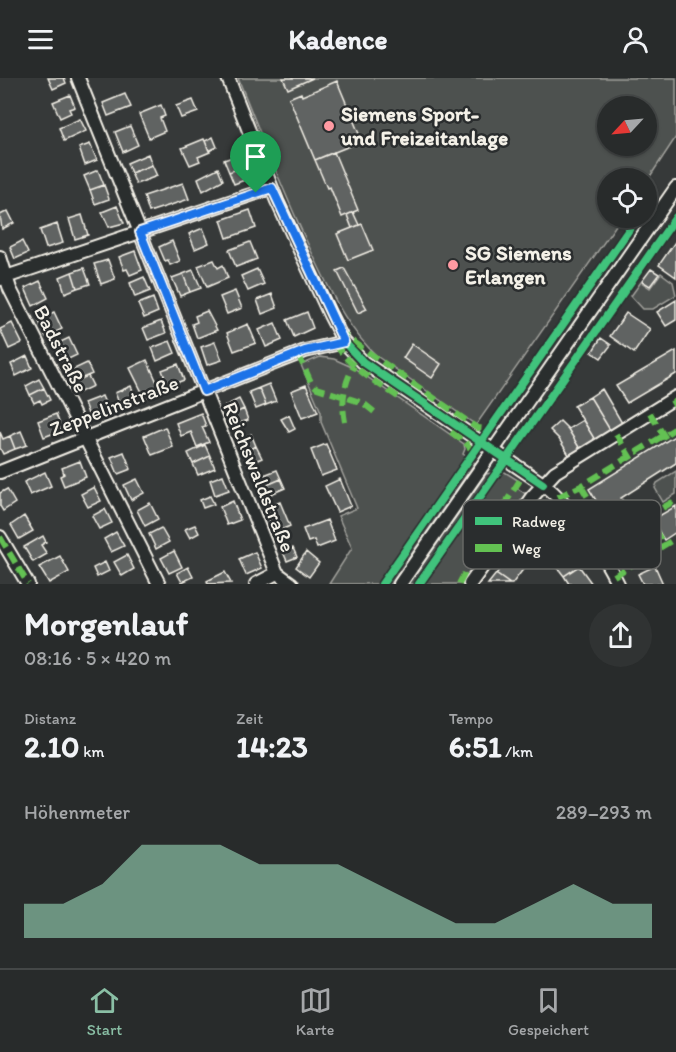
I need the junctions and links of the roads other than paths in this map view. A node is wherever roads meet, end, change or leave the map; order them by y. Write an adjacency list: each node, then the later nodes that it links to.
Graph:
1 (78, 78): 5 (street, Reichswaldstraße)
2 (228, 78): 3 (street)
3 (272, 188): 5 (street); 8 (street)
4 (676, 188): 12 (street)
5 (140, 232): 7 (street); 9 (street, Reichswaldstraße)
6 (0, 257): 7 (street, Badstraße)
7 (3, 278): 11 (street, Badstraße)
8 (344, 342): 9 (street, Zeppelinstraße); 12 (street)
9 (204, 391): 11 (street, Zeppelinstraße); 20 (street, Reichswaldstraße)
10 (676, 397): 14 (street)
11 (85, 438): 13 (street, Zeppelinstraße); 22 (street, Badstraße)
12 (493, 450): 14 (street); 25 (street)
13 (0, 472)
14 (543, 484): 15 (street); 16 (street)
15 (531, 500)
16 (561, 500)
17 (0, 537): 21 (street)
18 (481, 569): 26 (street)
19 (609, 569): 27 (street)
20 (277, 573): 23 (street); 24 (street, Reichswaldstraße)
21 (28, 584)
22 (159, 584)
23 (256, 584)
24 (292, 584)
25 (400, 584)
26 (470, 584)
27 (618, 584)

